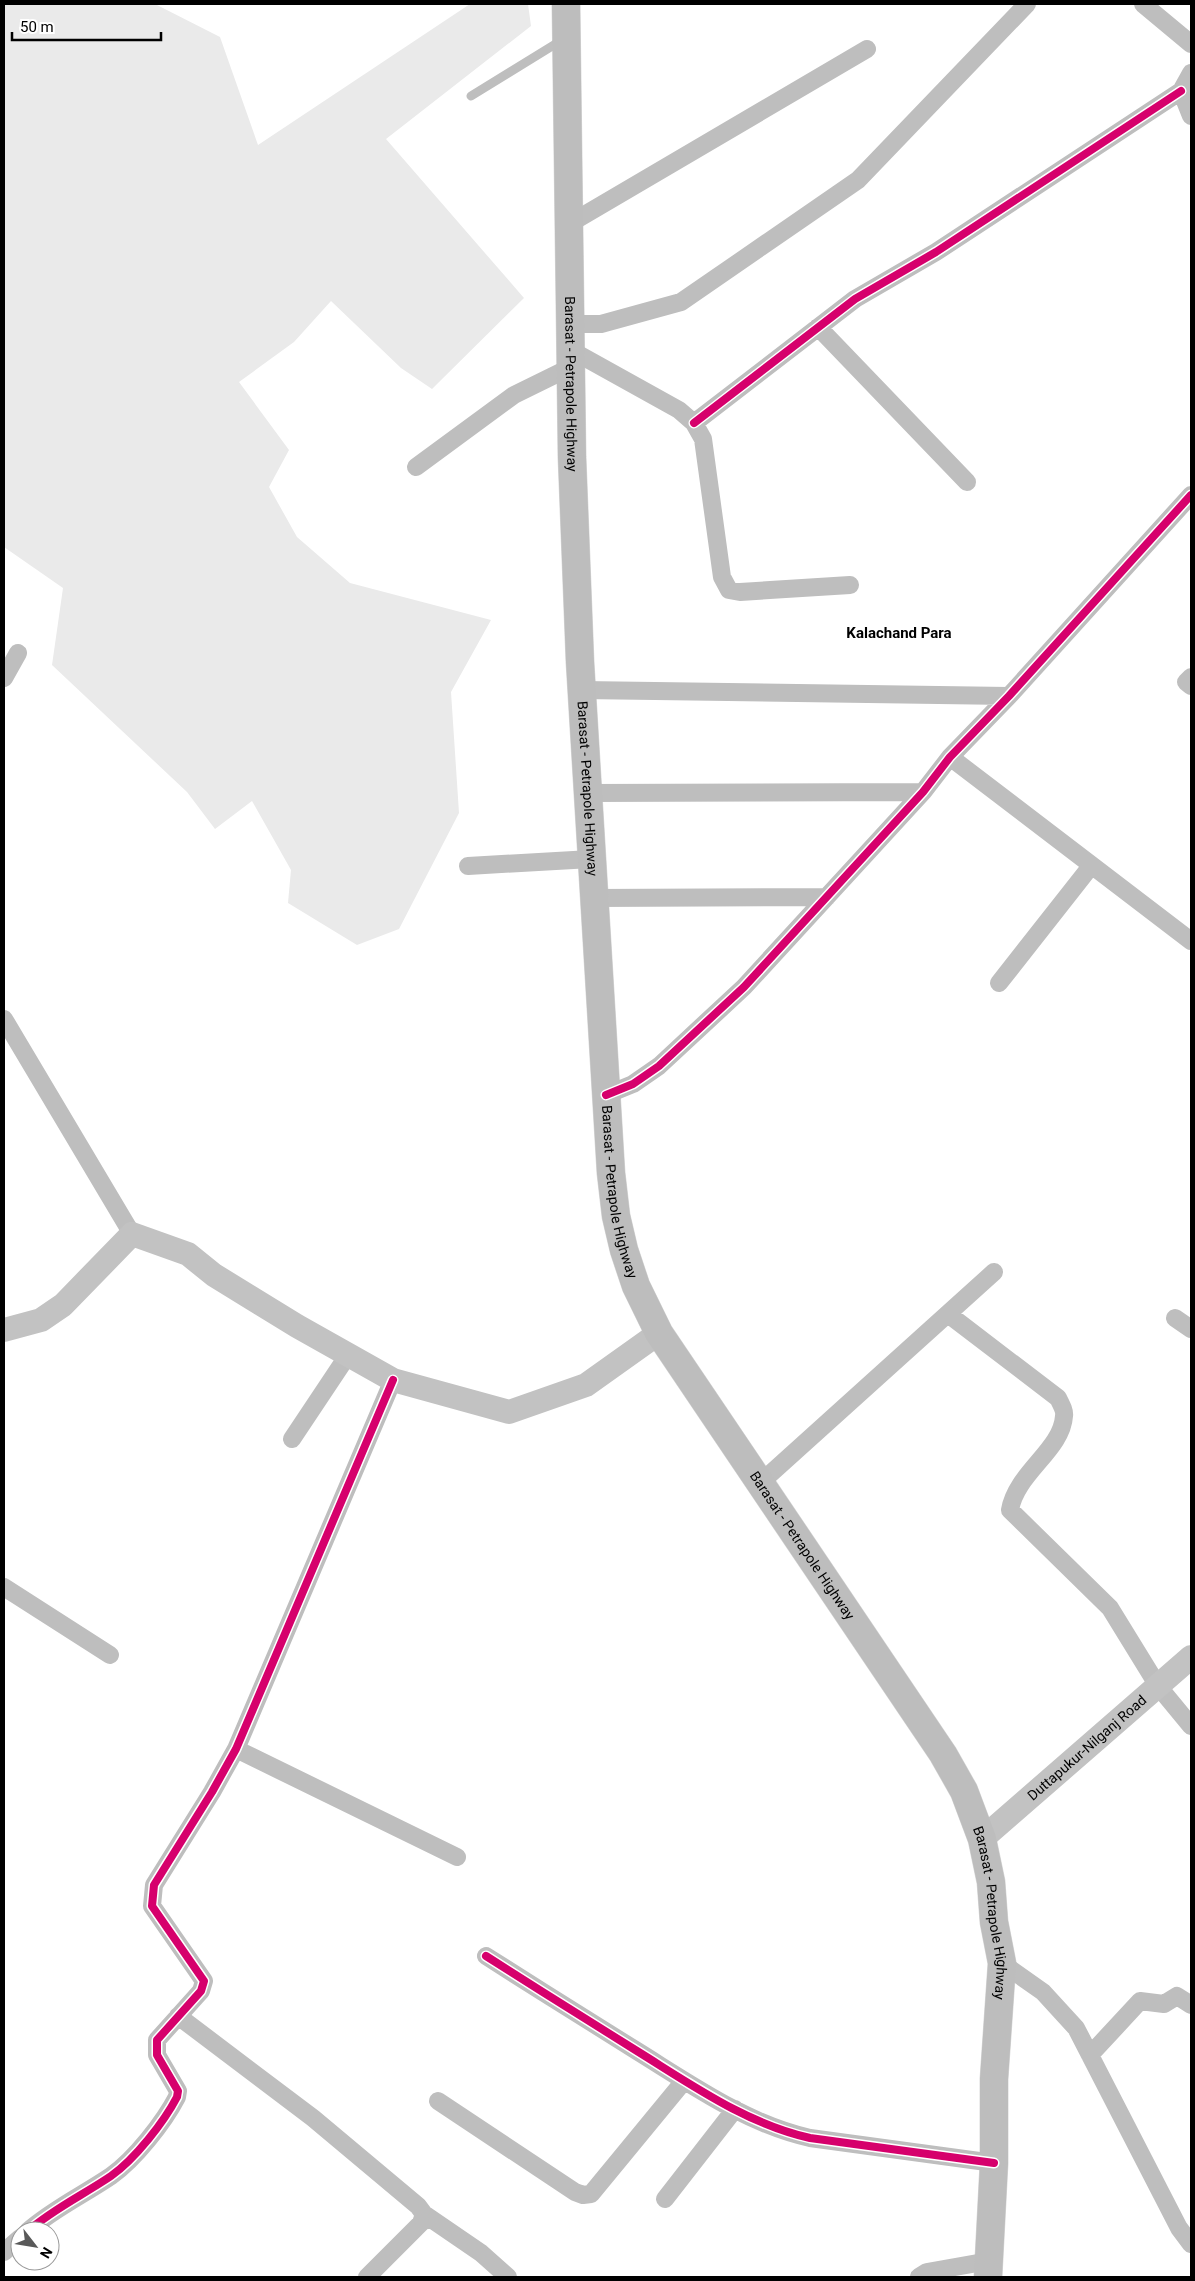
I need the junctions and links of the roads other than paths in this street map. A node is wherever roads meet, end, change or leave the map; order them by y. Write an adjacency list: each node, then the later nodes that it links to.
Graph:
1 (566, 4): 4 (highway, Barasat - Petrapole Highway)
2 (1027, 4): 13 (street)
3 (1143, 4): 5 (street)
4 (566, 38): 9 (lane); 11 (highway, Barasat - Petrapole Highway)
5 (1191, 44)
6 (867, 49): 11 (street)
7 (1191, 72): 8 (street)
8 (1181, 91): 10 (street); 12 (street)
9 (471, 96)
10 (1191, 116)
11 (569, 224): 13 (highway, Barasat - Petrapole Highway)
12 (818, 327): 14 (street); 16 (street)
13 (571, 347): 14 (street); 15 (street); 23 (highway, Barasat - Petrapole Highway)
14 (694, 423): 18 (street)
15 (416, 466)
16 (967, 482)
17 (1191, 495): 24 (street)
18 (850, 586)
19 (18, 654): 21 (street)
20 (1191, 677): 22 (street)
21 (4, 678)
22 (1191, 686)
23 (582, 690): 24 (street); 27 (highway, Barasat - Petrapole Highway)
24 (1009, 696): 25 (street)
25 (950, 757): 26 (street); 30 (street)
26 (923, 792): 27 (street); 31 (street)
27 (588, 793): 28 (highway, Barasat - Petrapole Highway)
28 (591, 859): 29 (street); 32 (highway, Barasat - Petrapole Highway)
29 (468, 866)
30 (1090, 866): 33 (street); 34 (street)
31 (827, 897): 32 (street); 36 (street)
32 (593, 898): 36 (highway, Barasat - Petrapole Highway)
33 (1191, 940)
34 (998, 983)
35 (4, 1019): 37 (street)
36 (606, 1095): 43 (highway, Barasat - Petrapole Highway)
37 (132, 1234): 42 (street); 44 (street)
38 (994, 1272): 39 (street)
39 (948, 1314): 47 (street); 51 (street)
40 (1175, 1318): 41 (street)
41 (1191, 1329)
42 (4, 1330)
43 (659, 1333): 45 (street); 47 (highway, Barasat - Petrapole Highway)
44 (348, 1355): 45 (street); 46 (street)
45 (393, 1380): 53 (street)
46 (292, 1439)
47 (759, 1484): 54 (highway, Barasat - Petrapole Highway)
48 (4, 1587): 49 (street)
49 (110, 1655)
50 (1191, 1657): 51 (street, Duttapukur-Nilganj Road)
51 (1158, 1686): 52 (street); 54 (street, Duttapukur-Nilganj Road)
52 (1191, 1726)
53 (236, 1749): 55 (street); 59 (street)
54 (982, 1839): 57 (highway, Barasat - Petrapole Highway)
55 (457, 1857)
56 (486, 1956): 61 (street)
57 (1002, 1962): 60 (street); 64 (highway, Barasat - Petrapole Highway)
58 (1191, 2004): 60 (street)
59 (178, 2016): 66 (street); 67 (street)
60 (1090, 2055): 68 (street)
61 (684, 2080): 62 (street); 63 (street)
62 (438, 2101)
63 (735, 2109): 64 (street); 65 (street)
64 (994, 2163): 69 (highway, Barasat - Petrapole Highway)
65 (665, 2199)
66 (424, 2214): 70 (street); 71 (street)
67 (40, 2221)
68 (1191, 2244)
69 (989, 2269): 72 (street)
70 (367, 2277)
71 (508, 2277)
72 (919, 2277)

